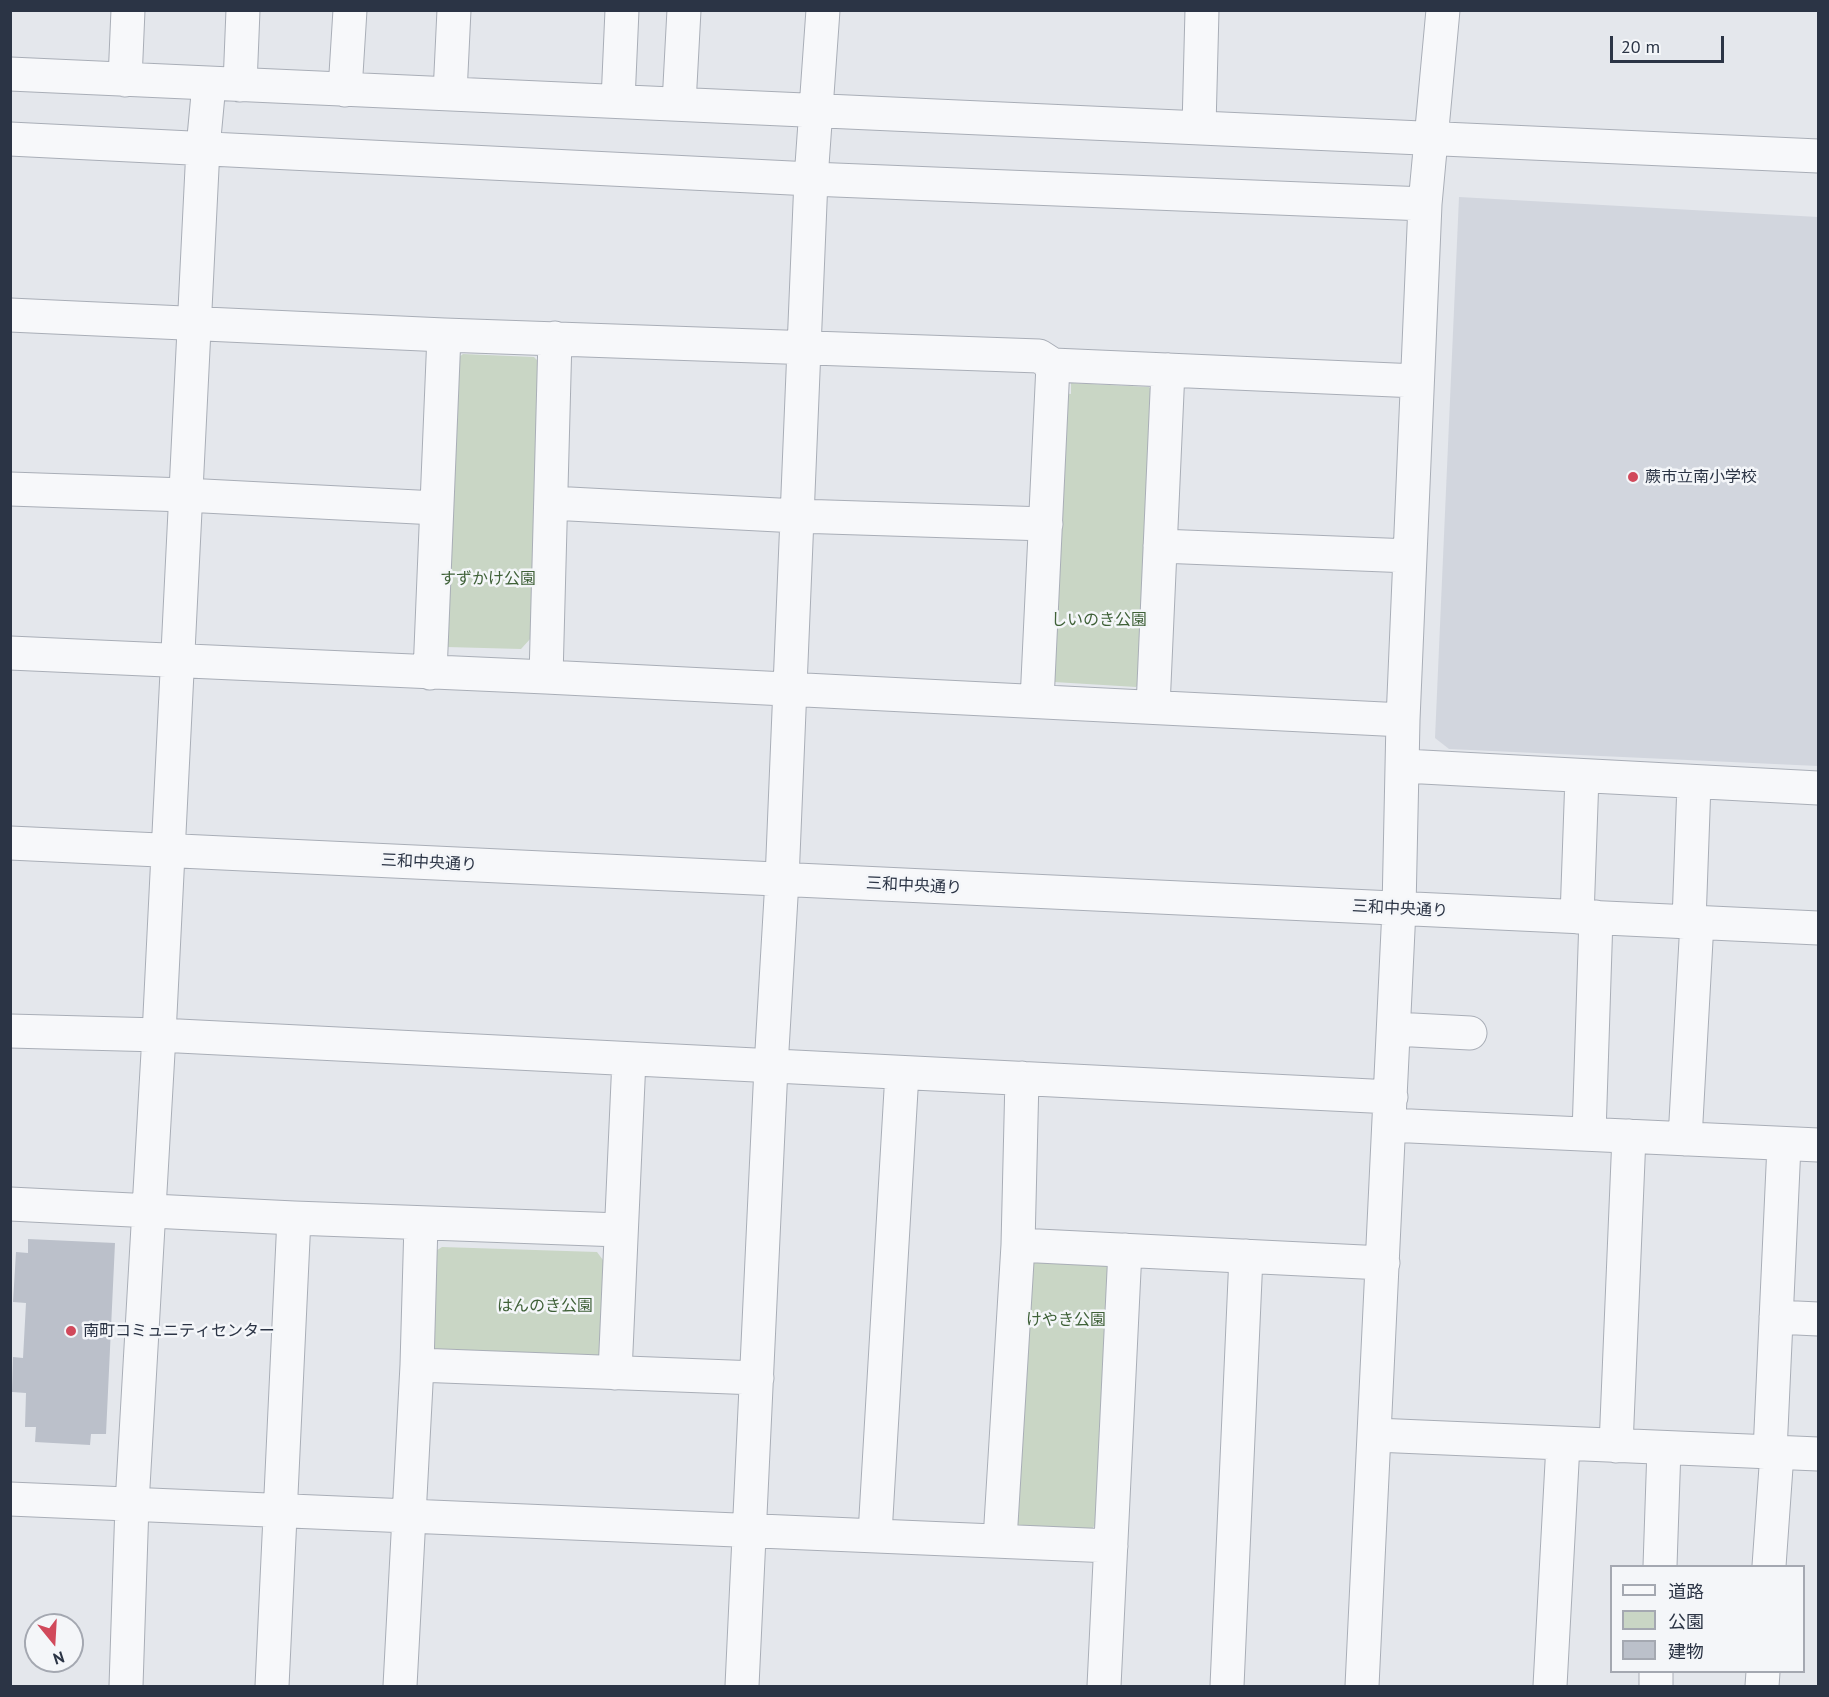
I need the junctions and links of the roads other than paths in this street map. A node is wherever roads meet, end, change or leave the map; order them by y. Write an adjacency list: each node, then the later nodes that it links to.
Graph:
1 (128, 10): 11 (street)
2 (243, 10): 12 (street)
3 (350, 10): 13 (street)
4 (454, 10): 14 (street)
5 (684, 10): 16 (street)
6 (823, 10): 17 (street)
7 (1202, 10): 18 (street)
8 (1443, 10): 19 (street)
9 (613, 11): 15 (street)
10 (10, 74): 11 (street)
11 (125, 80): 12 (street)
12 (224, 84): 13 (street); 21 (street)
13 (345, 90): 14 (street)
14 (450, 94): 15 (street)
15 (618, 101): 16 (street)
16 (679, 104): 17 (street)
17 (816, 110): 18 (street); 23 (street)
18 (1198, 127): 19 (street)
19 (1431, 138): 22 (street); 24 (street)
20 (10, 140): 21 (street)
21 (203, 148): 23 (street); 26 (street)
22 (1818, 156)
23 (811, 179): 24 (street); 29 (street)
24 (1425, 204): 32 (street)
25 (10, 315): 26 (street)
26 (193, 322): 27 (street); 34 (street)
27 (444, 334): 28 (street); 36 (street)
28 (555, 338): 29 (street); 35 (street)
29 (804, 347): 30 (street); 37 (street)
30 (1053, 365): 31 (street); 38 (street)
31 (1168, 370): 32 (street); 39 (street)
32 (1417, 381): 40 (street)
33 (10, 489): 34 (street)
34 (185, 495): 36 (street); 42 (street)
35 (551, 503): 37 (street); 44 (street)
36 (436, 508): 43 (street)
37 (797, 516): 38 (street); 45 (street)
38 (1046, 525): 46 (street)
39 (1160, 546): 40 (street); 47 (street)
40 (1410, 556): 48 (street)
41 (10, 653): 42 (street)
42 (178, 661): 43 (street); 54 (street)
43 (430, 673): 44 (street)
44 (546, 677): 45 (street)
45 (790, 690): 46 (street); 55 (street)
46 (1037, 702): 47 (street)
47 (1153, 707): 48 (street)
48 (1403, 720): 49 (street)
49 (1404, 766): 50 (street); 56 (street)
50 (1582, 776): 51 (street); 57 (street)
51 (1694, 783): 52 (street); 58 (street)
52 (1818, 788)
53 (10, 843): 54 (street, 三和中央通り)
54 (166, 851): 55 (street, 三和中央通り); 63 (street)
55 (782, 880): 56 (street, 三和中央通り); 65 (street)
56 (1399, 909): 57 (street, 三和中央通り); 60 (street)
57 (1587, 917): 58 (street, 三和中央通り); 69 (street)
58 (1693, 922): 59 (street, 三和中央通り); 71 (street)
59 (1818, 928)
60 (1394, 1029): 62 (street); 68 (street)
61 (10, 1031): 63 (street)
62 (1470, 1033)
63 (159, 1035): 64 (street); 75 (street)
64 (629, 1059): 65 (street); 78 (street)
65 (771, 1067): 66 (street); 87 (street)
66 (902, 1073): 67 (street); 99 (street)
67 (1022, 1078): 68 (street); 79 (street)
68 (1390, 1111): 69 (street); 82 (street)
69 (1589, 1134): 70 (street)
70 (1629, 1136): 71 (street); 90 (street)
71 (1684, 1139): 72 (street)
72 (1785, 1145): 73 (street); 83 (street)
73 (1818, 1145)
74 (10, 1204): 75 (street)
75 (149, 1212): 76 (street); 95 (street)
76 (294, 1218): 77 (street); 96 (street)
77 (422, 1223): 78 (street); 85 (street)
78 (620, 1230): 86 (street)
79 (1018, 1245): 80 (street); 100 (street)
80 (1125, 1250): 81 (street); 101 (street)
81 (1246, 1256): 82 (street); 109 (street)
82 (1383, 1263): 88 (street)
83 (1776, 1317): 84 (street); 92 (street)
84 (1818, 1319)
85 (417, 1365): 86 (street); 97 (street)
86 (615, 1373): 87 (street)
87 (757, 1378): 98 (street)
88 (1375, 1435): 89 (street); 110 (street)
89 (1563, 1444): 90 (street); 111 (street)
90 (1616, 1446): 91 (street)
91 (1664, 1448): 92 (street); 102 (street)
92 (1773, 1453): 93 (street); 103 (street)
93 (1818, 1454)
94 (10, 1499): 95 (street)
95 (132, 1504): 96 (street); 104 (street)
96 (279, 1510): 97 (street); 105 (street)
97 (408, 1515): 98 (street); 106 (street)
98 (750, 1531): 99 (street); 107 (street)
99 (876, 1534): 100 (street)
100 (1000, 1540): 101 (street)
101 (1111, 1546): 108 (street)
102 (1660, 1565)
103 (1769, 1565)
104 (126, 1686)
105 (272, 1686)
106 (400, 1686)
107 (742, 1686)
108 (1104, 1686)
109 (1227, 1686)
110 (1362, 1686)
111 (1550, 1686)

